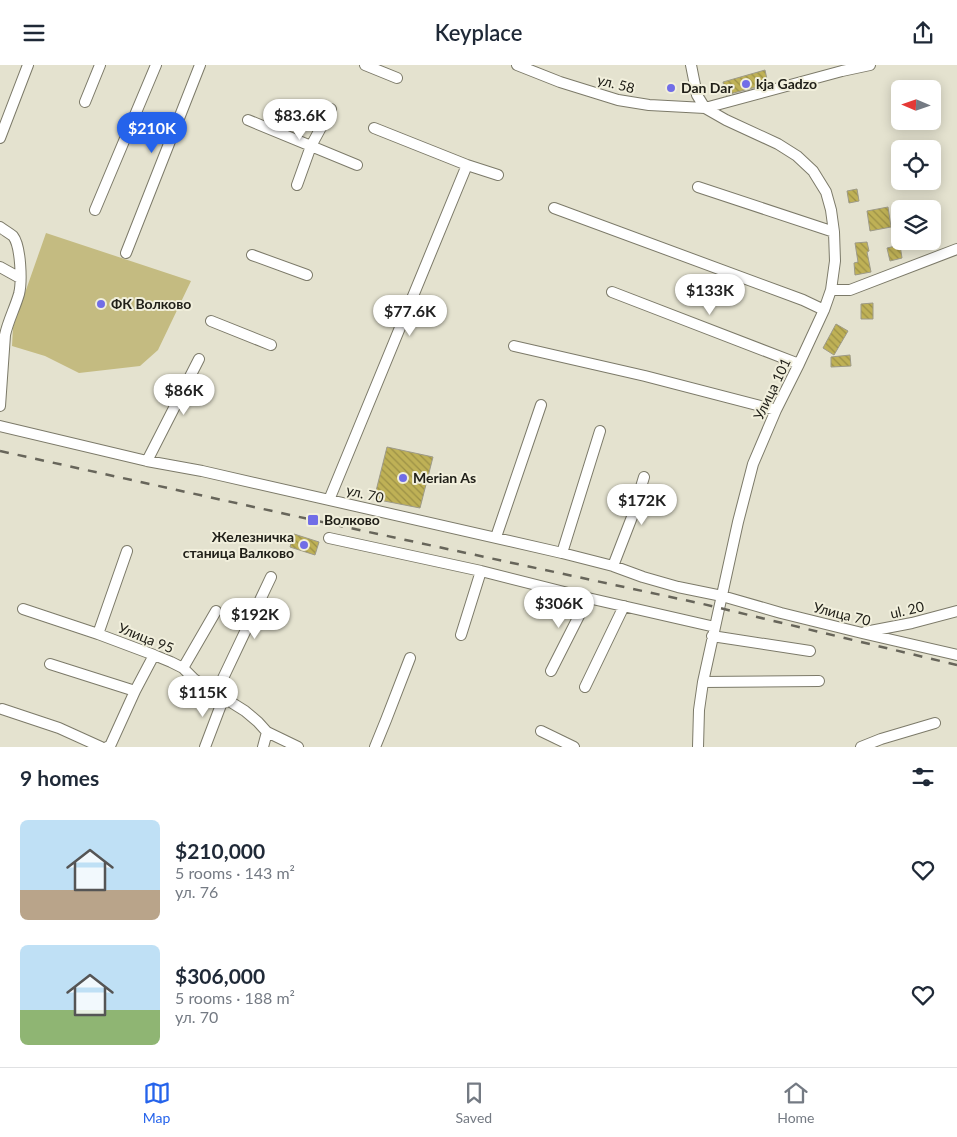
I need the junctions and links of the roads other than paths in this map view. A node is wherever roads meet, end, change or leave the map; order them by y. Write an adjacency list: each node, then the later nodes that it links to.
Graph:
1 (28, 65): 15 (street)
2 (100, 65): 10 (street)
3 (156, 65): 23 (street)
4 (200, 65): 27 (street)
5 (365, 65): 9 (street)
6 (517, 65): 12 (street, ул. 58)
7 (691, 65): 12 (street)
8 (870, 65): 12 (street)
9 (397, 78)
10 (86, 102)
11 (331, 109): 16 (street)
12 (705, 109): 25 (street, Улица 101)
13 (248, 120): 16 (street)
14 (374, 128): 18 (street)
15 (0, 139)
16 (311, 146): 17 (street); 20 (street)
17 (358, 165)
18 (467, 165): 19 (street); 47 (street)
19 (498, 175)
20 (297, 185)
21 (698, 187): 25 (street)
22 (554, 208): 34 (street)
23 (95, 210)
24 (0, 227): 31 (street)
25 (834, 232): 32 (street, Улица 101)
26 (957, 249): 32 (street)
27 (126, 253)
28 (252, 255): 30 (street)
29 (0, 267): 31 (street)
30 (307, 275)
31 (20, 278): 41 (street)
32 (831, 290): 34 (street, Улица 101)
33 (612, 291): 39 (street)
34 (824, 310): 39 (street, Улица 101)
35 (211, 321): 36 (street)
36 (271, 345)
37 (514, 346): 42 (street)
38 (199, 359): 45 (street)
39 (799, 364): 42 (street, Улица 101)
40 (541, 405): 48 (street)
41 (0, 406)
42 (776, 410): 55 (street, Улица 101)
43 (0, 426): 45 (street, ул. 70)
44 (600, 431): 51 (street)
45 (148, 461): 47 (street, ул. 70)
46 (644, 477): 52 (street)
47 (329, 500): 48 (street, ул. 70)
48 (496, 537): 51 (street, ул. 70)
49 (329, 538): 53 (street)
50 (127, 551): 63 (street)
51 (562, 553): 52 (street, ул. 70)
52 (613, 566): 55 (street, ул. 70)
53 (481, 571): 56 (street); 64 (street)
54 (271, 577): 76 (street)
55 (722, 596): 61 (street, Улица 101); 62 (street, Улица 70)
56 (588, 598): 57 (street); 71 (street)
57 (624, 606): 61 (street); 74 (street)
58 (23, 609): 63 (street, Улица 95)
59 (216, 611): 70 (street)
60 (957, 611): 62 (street, ul. 20)
61 (714, 631): 65 (street); 72 (street, Улица 101)
62 (862, 633): 67 (street, Улица 70)
63 (98, 634): 66 (street, Улица 95)
64 (461, 635)
65 (810, 651)
66 (154, 655): 70 (street, Улица 95); 75 (street)
67 (957, 655)
68 (410, 658): 86 (street)
69 (50, 664): 75 (street)
70 (183, 668): 76 (street, Улица 95)
71 (552, 671)
72 (703, 681): 73 (street); 88 (street, Улица 101)
73 (819, 681)
74 (585, 687)
75 (135, 691): 82 (street)
76 (220, 695): 80 (street, Улица 95); 83 (street)
77 (2, 709): 81 (street)
78 (935, 723): 89 (street)
79 (541, 731): 87 (street)
80 (267, 733): 84 (street); 85 (street, Улица 95)
81 (100, 747)
82 (107, 747)
83 (205, 747)
84 (263, 747)
85 (298, 747)
86 (375, 747)
87 (574, 747)
88 (698, 747)
89 (861, 747)

